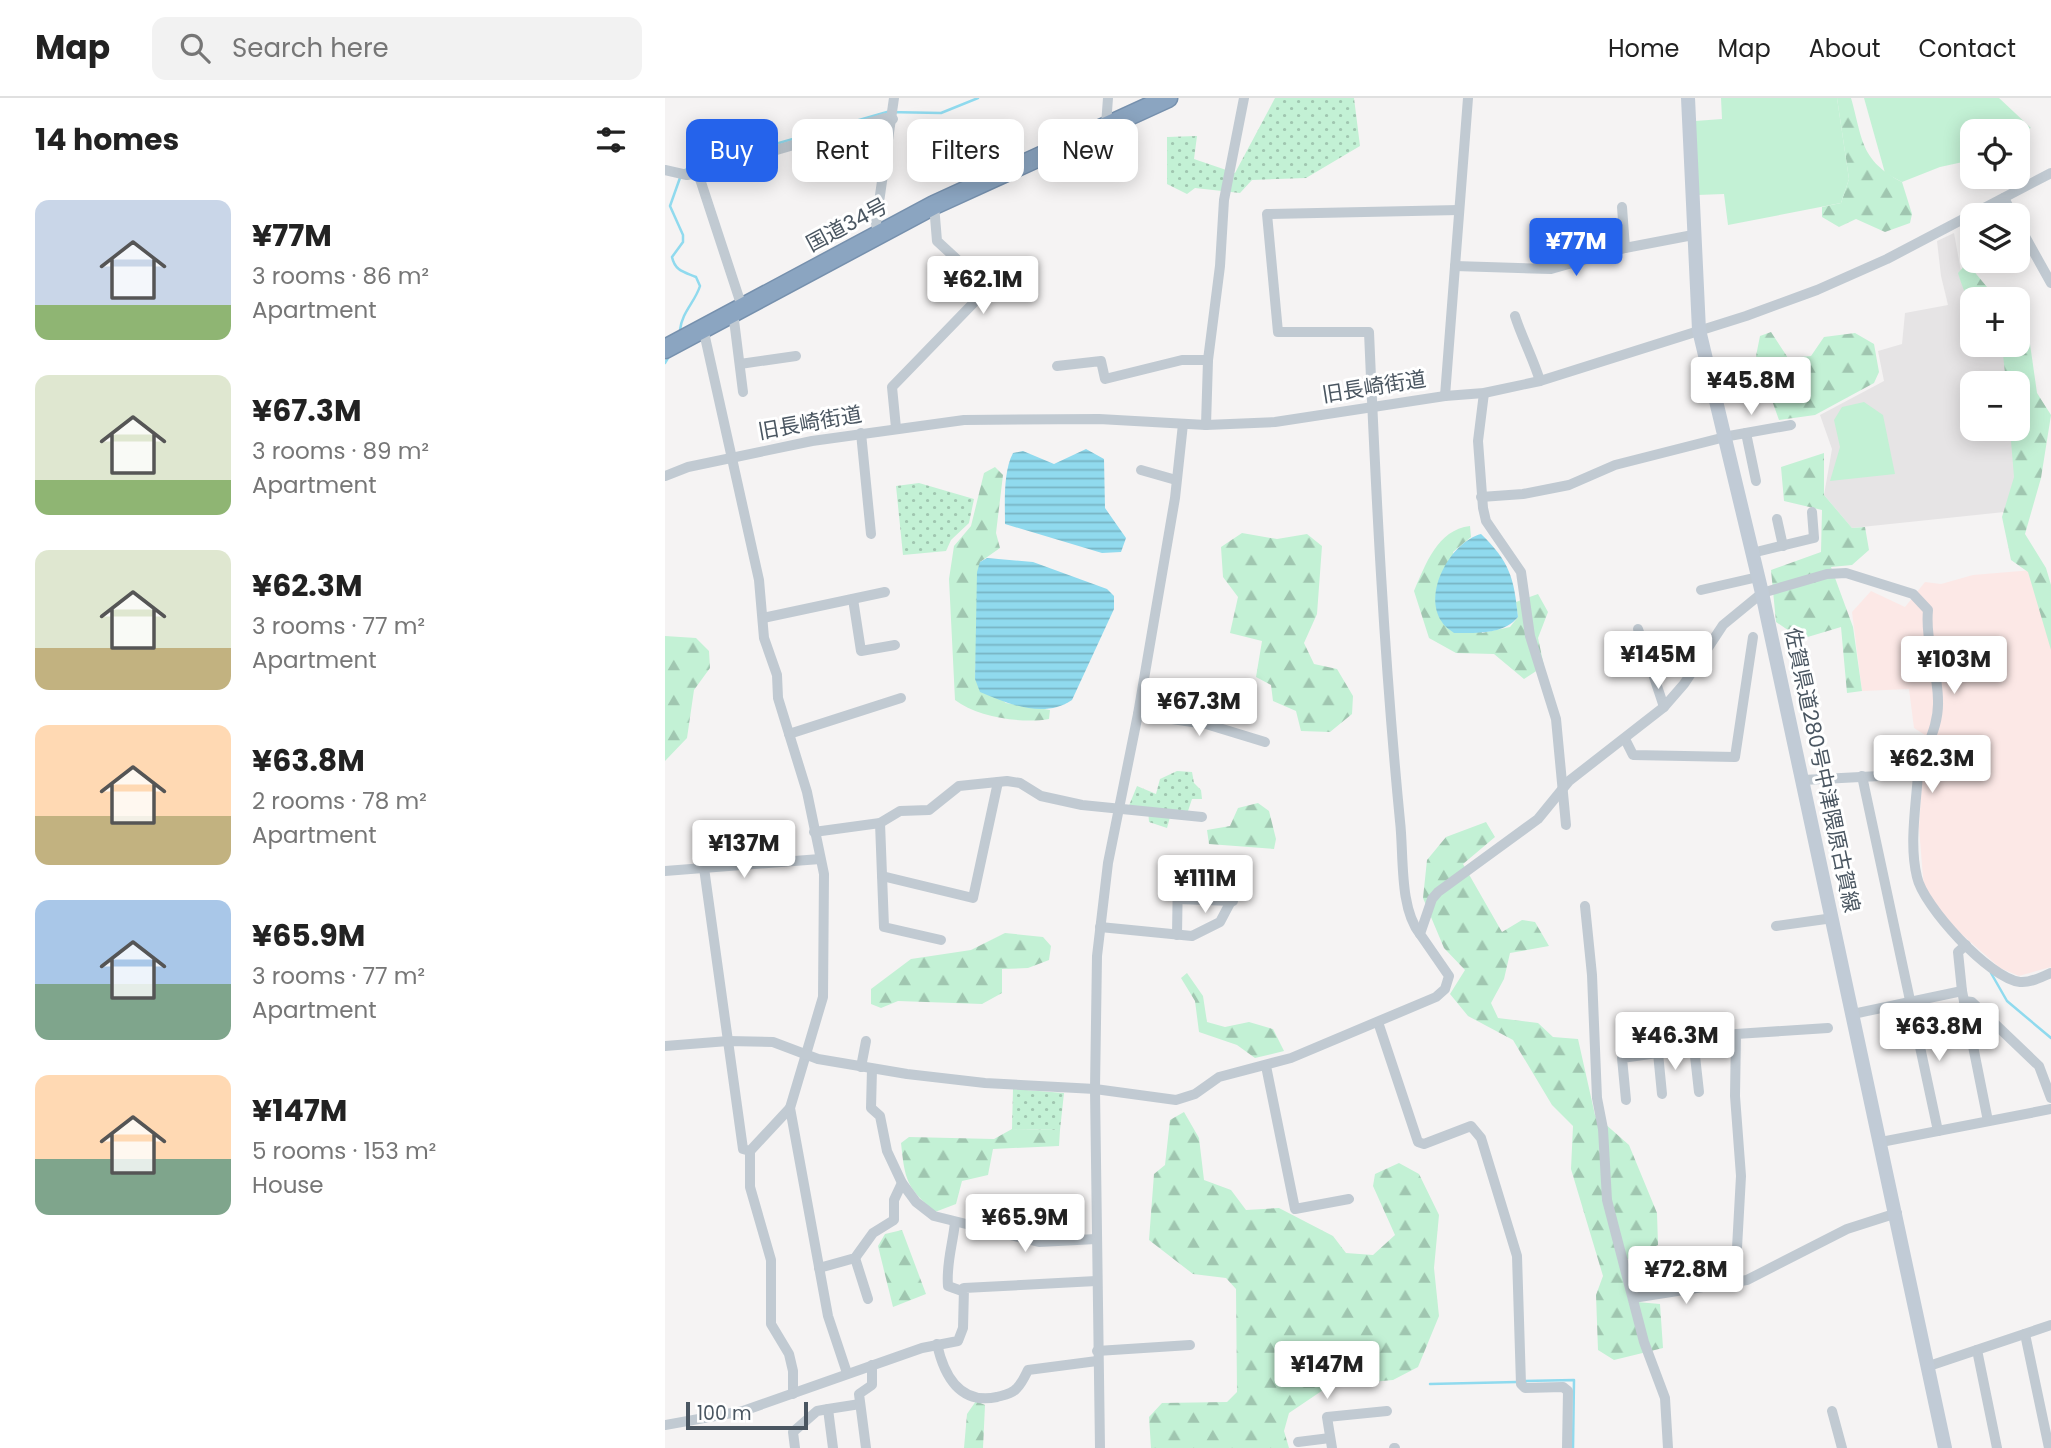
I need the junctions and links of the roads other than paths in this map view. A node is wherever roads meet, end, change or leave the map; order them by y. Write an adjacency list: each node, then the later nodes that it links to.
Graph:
1 (1108, 98): 9 (street)
2 (1168, 98): 10 (highway, 国道34号)
3 (1244, 98): 34 (street)
4 (1468, 98): 19 (street)
5 (1688, 98): 22 (main road, 佐賀県道280号中津隈原古賀線)
6 (894, 102): 8 (street)
7 (882, 119): 8 (street)
8 (893, 119)
9 (1106, 119)
10 (1120, 119)
11 (1038, 155): 17 (highway, 国道34号)
12 (2051, 173): 15 (street, 旧長崎街道)
13 (701, 182): 28 (street)
14 (883, 182): 21 (street)
15 (2004, 198): 16 (street); 31 (street, 旧長崎街道)
16 (2007, 203)
17 (934, 205): 21 (highway, 国道34号); 45 (street)
18 (1622, 207): 24 (street)
19 (1459, 210): 26 (street); 41 (street)
20 (1598, 231): 25 (street)
21 (879, 233): 28 (highway, 国道34号)
22 (1693, 235): 24 (street); 31 (main road, 佐賀県道280号中津隈原古賀線)
23 (2030, 245): 27 (street)
24 (1625, 248): 25 (street)
25 (1600, 255): 26 (street)
26 (1455, 266): 40 (street)
27 (2051, 283)
28 (738, 309): 30 (highway, 国道34号); 35 (street)
29 (1515, 316): 37 (street)
30 (703, 328): 32 (highway, 国道34号); 49 (street)
31 (1699, 331): 37 (street, 旧長崎街道); 48 (main road, 佐賀県道280号中津隈原古賀線)
32 (665, 349)
33 (796, 356): 35 (street)
34 (1208, 360): 36 (street); 43 (street)
35 (740, 364): 38 (street)
36 (1057, 366)
37 (1540, 381): 39 (street, 旧長崎街道)
38 (743, 393)
39 (1484, 393): 40 (street, 旧長崎街道); 54 (street)
40 (1445, 396): 41 (street, 旧長崎街道)
41 (1370, 407): 43 (street, 旧長崎街道); 97 (street)
42 (1183, 424): 43 (street, 旧長崎街道); 45 (street, 旧長崎街道); 52 (street)
43 (1206, 425)
44 (1791, 425): 47 (street)
45 (896, 428): 46 (street, 旧長崎街道)
46 (862, 433): 49 (street, 旧長崎街道); 57 (street)
47 (1747, 433): 48 (street); 53 (street)
48 (1725, 439): 54 (street); 59 (main road, 佐賀県道280号中津隈原古賀線)
49 (731, 457): 51 (street, 旧長崎街道); 65 (street)
50 (1140, 470): 52 (street)
51 (665, 476)
52 (1176, 480): 71 (street)
53 (1756, 481)
54 (1481, 497): 79 (street)
55 (1812, 512): 58 (street)
56 (1777, 519): 58 (street)
57 (871, 534)
58 (1783, 546): 59 (street)
59 (1752, 553): 60 (main road, 佐賀県道280号中津隈原古賀線)
60 (1758, 577): 61 (street); 63 (main road, 佐賀県道280号中津隈原古賀線)
61 (1701, 590)
62 (885, 592): 64 (street)
63 (1762, 593): 70 (street); 75 (street); 77 (main road, 佐賀県道280号中津隈原古賀線)
64 (853, 599): 65 (street); 68 (street)
65 (763, 618): 72 (street)
66 (1638, 629): 70 (street)
67 (1753, 637): 73 (street)
68 (895, 645)
69 (901, 698): 72 (street)
70 (1664, 707): 73 (street)
71 (1138, 714): 74 (street); 80 (street)
72 (789, 734): 84 (street)
73 (1625, 739): 79 (street)
74 (1265, 742)
75 (1919, 774): 76 (street); 100 (street)
76 (1862, 776): 77 (street); 103 (street)
77 (1803, 780): 94 (main road, 佐賀県道280号中津隈原古賀線)
78 (998, 782): 80 (street); 82 (street); 89 (street)
79 (1562, 791): 83 (street); 97 (street)
80 (1118, 809): 81 (street); 96 (street)
81 (1202, 817)
82 (880, 823): 84 (street); 89 (street)
83 (1566, 825)
84 (814, 832): 85 (street)
85 (820, 859): 86 (street); 112 (street)
86 (704, 868): 87 (street); 107 (street)
87 (665, 871)
88 (1178, 872): 91 (street)
89 (882, 876): 99 (street)
90 (1240, 884): 92 (street)
91 (1178, 899): 92 (street); 98 (street)
92 (1233, 901): 98 (street)
93 (1585, 906): 137 (street)
94 (1833, 918): 95 (street); 104 (main road, 佐賀県道280号中津隈原古賀線)
95 (1776, 926)
96 (1100, 927): 98 (street); 116 (street)
97 (1420, 934): 105 (street)
98 (1177, 935)
99 (941, 940)
100 (1966, 945): 101 (street); 102 (street)
101 (2051, 973)
102 (1963, 996): 103 (street); 119 (street); 123 (street)
103 (1911, 1002): 104 (street); 124 (street)
104 (1853, 1014): 125 (main road, 佐賀県道280号中津隈原古賀線)
105 (1378, 1022): 114 (street); 160 (street)
106 (1828, 1028): 109 (street)
107 (728, 1041): 110 (street); 112 (street); 126 (street)
108 (866, 1041): 115 (street)
109 (1734, 1042): 111 (street); 135 (street)
110 (665, 1046)
111 (1694, 1047): 113 (street); 117 (street)
112 (806, 1053): 115 (street); 121 (street)
113 (1658, 1053): 118 (street); 120 (street)
114 (1266, 1066): 116 (street); 128 (street)
115 (866, 1068): 116 (street); 127 (street)
116 (1095, 1089): 131 (street)
117 (1699, 1093)
118 (1662, 1094)
119 (2051, 1098)
120 (1626, 1100)
121 (790, 1108): 126 (street); 133 (street)
122 (2051, 1109): 123 (street)
123 (1988, 1121): 124 (street)
124 (1938, 1131): 125 (street)
125 (1881, 1142): 129 (main road, 佐賀県道280号中津隈原古賀線)
126 (750, 1151): 148 (street)
127 (902, 1183): 130 (street); 132 (street)
128 (1349, 1199)
129 (1897, 1213): 135 (street); 146 (main road, 佐賀県道280号中津隈原古賀線)
130 (955, 1222): 131 (street); 136 (street)
131 (1096, 1239): 134 (street)
132 (855, 1258): 133 (street); 138 (street)
133 (819, 1268): 147 (street)
134 (1096, 1281): 136 (street); 144 (street)
135 (1735, 1284): 137 (street)
136 (962, 1291): 141 (street)
137 (1633, 1298): 161 (street)
138 (868, 1299)
139 (2051, 1325): 140 (street)
140 (2025, 1334): 143 (street); 165 (street)
141 (937, 1344): 144 (street); 145 (street)
142 (1190, 1345): 144 (street)
143 (1977, 1350): 146 (street); 164 (street)
144 (1097, 1356): 159 (street)
145 (872, 1365): 147 (street); 149 (street)
146 (1930, 1366): 163 (main road, 佐賀県道280号中津隈原古賀線)
147 (847, 1373): 148 (street)
148 (793, 1394): 153 (street)
149 (860, 1404): 150 (street); 158 (street)
150 (828, 1409): 156 (street); 157 (street)
151 (1387, 1411): 155 (street)
152 (1832, 1411): 162 (street)
153 (665, 1425)
154 (1298, 1442): 155 (street)
155 (1331, 1443)
156 (795, 1448)
157 (833, 1448)
158 (866, 1448)
159 (1100, 1448)
160 (1567, 1448)
161 (1668, 1448)
162 (1842, 1448)
163 (1943, 1448)
164 (1997, 1448)
165 (2049, 1448)

